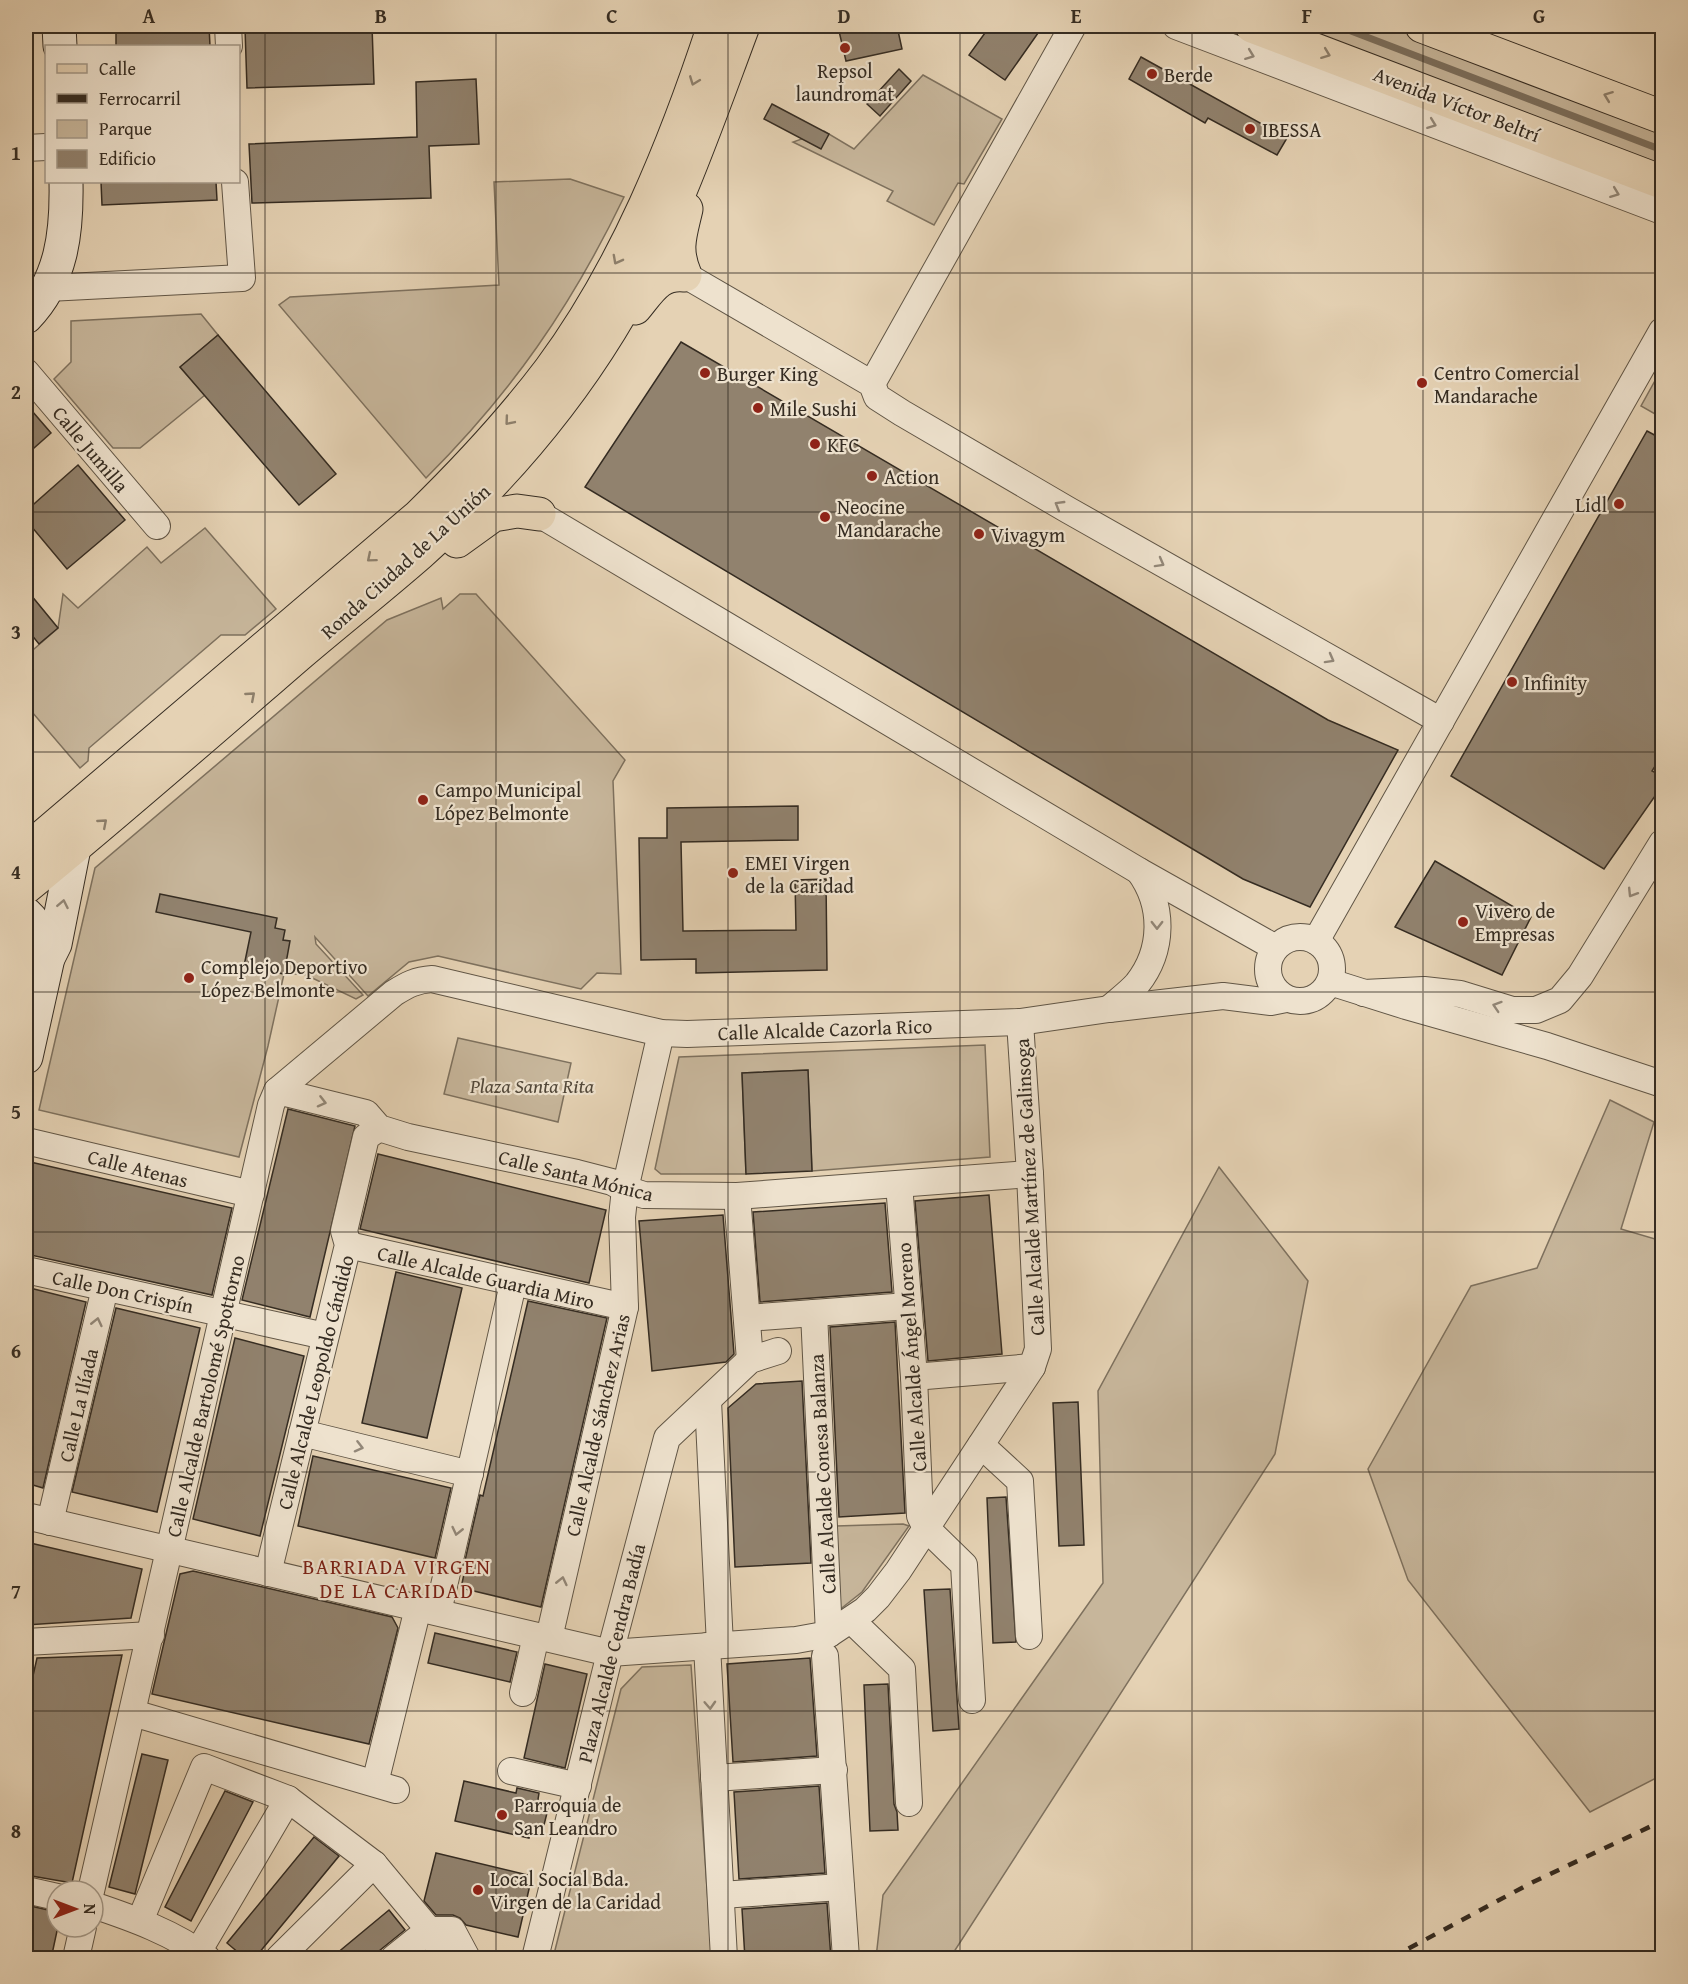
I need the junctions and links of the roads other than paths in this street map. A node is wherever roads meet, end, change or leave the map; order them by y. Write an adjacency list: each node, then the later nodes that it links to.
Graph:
1 (59, 26): 9 (street)
2 (228, 26): 10 (street)
3 (714, 26): 33 (main road, Ronda Ciudad de La Unión, one-way to 33)
4 (744, 26): 12 (main road, Ronda Ciudad de La Unión)
5 (1073, 26): 25 (street)
6 (1176, 26): 18 (street, one-way to 18)
7 (1252, 26): 15 (main road, Avenida Víctor Beltrí, one-way to 15)
8 (1422, 26): 11 (main road, one-way to 8)
9 (60, 45)
10 (229, 45)
11 (1662, 117)
12 (703, 138): 19 (main road); 24 (main road, Ronda Ciudad de La Unión)
13 (45, 147): 14 (street)
14 (26, 148)
15 (1662, 182)
16 (66, 183): 20 (street)
17 (235, 183): 20 (street)
18 (1662, 211)
19 (685, 275): 24 (main road); 25 (street)
20 (48, 288): 21 (street)
21 (26, 318)
22 (1662, 331): 30 (street)
23 (26, 372): 28 (street, Calle Jumilla)
24 (581, 374): 26 (main road, Ronda Ciudad de La Unión)
25 (872, 384): 30 (street)
26 (524, 446): 27 (main road); 29 (main road, Ronda Ciudad de La Unión)
27 (539, 514): 29 (main road); 34 (street)
28 (157, 526)
29 (375, 591): 32 (main road, Ronda Ciudad de La Unión, one-way to 29)
30 (1441, 721): 37 (street)
31 (1662, 843): 41 (street, one-way to 41)
32 (74, 848): 35 (main road, Ronda Ciudad de La Unión); 38 (street, one-way to 32)
33 (26, 851)
34 (1139, 871): 39 (street); 44 (street, one-way to 44)
35 (26, 887)
36 (26, 914): 38 (street)
37 (1316, 940): 39 (street); 40 (street)
38 (48, 958): 47 (street)
39 (1271, 958): 42 (street); 43 (street)
40 (1330, 982): 41 (street); 43 (street)
41 (1364, 993): 48 (street)
42 (1223, 996): 43 (street); 44 (street, Calle Alcalde Cazorla Rico)
43 (1286, 999)
44 (1109, 1009): 45 (street, Calle Alcalde Cazorla Rico)
45 (1020, 1022): 46 (street, Calle Alcalde Cazorla Rico); 52 (street, Calle Alcalde Martínez de Galinsoga)
46 (661, 1033): 49 (street, Calle Alcalde Cazorla Rico); 54 (street, Calle Alcalde Sánchez Arias)
47 (26, 1057)
48 (1662, 1084)
49 (277, 1091): 50 (street, Calle Santa Mónica, one-way to 50); 55 (street, Calle Alcalde Bartolomé Spottorno)
50 (373, 1120): 54 (street, Calle Santa Mónica); 57 (street, Calle Alcalde Leopoldo Cándido)
51 (26, 1141): 55 (street, Calle Atenas)
52 (1030, 1174): 53 (street, Calle Santa Mónica); 69 (street, Calle Alcalde Martínez de Galinsoga)
53 (899, 1184): 56 (street, Calle Santa Mónica); 61 (street, Calle Alcalde Ángel Moreno)
54 (625, 1189): 56 (street, Calle Santa Mónica); 62 (street, Calle Alcalde Sánchez Arias)
55 (251, 1194): 63 (street, Calle Alcalde Bartolomé Spottorno)
56 (737, 1196): 65 (street)
57 (348, 1245): 59 (street, Calle Alcalde Guardia Miro); 66 (street, Calle Alcalde Leopoldo Cándido)
58 (26, 1270): 60 (street, Calle Don Crispín)
59 (513, 1284): 62 (street, Calle Alcalde Guardia Miro); 74 (street)
60 (105, 1288): 63 (street, Calle Don Crispín); 75 (street, Calle La Ilíada, one-way to 60)
61 (908, 1306): 64 (street); 70 (street, Calle Alcalde Ángel Moreno)
62 (625, 1307): 83 (street, Calle Alcalde Sánchez Arias, one-way to 62)
63 (225, 1313): 66 (street, Calle Don Crispín); 77 (street, Calle Alcalde Bartolomé Spottorno)
64 (814, 1313): 65 (street); 85 (street, Calle Alcalde Conesa Balanza)
65 (747, 1318): 68 (street)
66 (325, 1336): 72 (street, Calle Alcalde Leopoldo Cándido)
67 (778, 1351): 68 (street, Plaza Alcalde Cendra Badía)
68 (750, 1360): 71 (street, Plaza Alcalde Cendra Badía)
69 (1032, 1367): 70 (street); 73 (street, Calle Alcalde Martínez de Galinsoga)
70 (914, 1377): 76 (street, Calle Alcalde Ángel Moreno)
71 (708, 1401): 86 (street); 87 (street, Plaza Alcalde Cendra Badía)
72 (302, 1433): 74 (street, one-way to 74); 78 (street, Calle Alcalde Leopoldo Cándido)
73 (981, 1445): 76 (street, Calle Alcalde Martínez de Galinsoga); 82 (street)
74 (470, 1474): 79 (street, one-way to 79)
75 (38, 1519): 77 (street)
76 (927, 1528): 80 (street, Calle Alcalde Martínez de Galinsoga); 89 (street)
77 (170, 1550): 78 (street); 81 (street, Calle Alcalde Bartolomé Spottorno)
78 (268, 1573): 79 (street)
79 (428, 1610): 83 (street); 90 (street)
80 (851, 1620): 85 (street, Calle Alcalde Martínez de Galinsoga); 96 (street)
81 (151, 1635): 84 (street); 90 (street, Calle Alcalde Bartolomé Spottorno)
82 (1029, 1636)
83 (542, 1637): 87 (street); 88 (street, Calle Alcalde Sánchez Arias)
84 (26, 1642)
85 (827, 1645): 86 (street); 91 (street, Calle Alcalde Conesa Balanza)
86 (714, 1646): 87 (street); 93 (street, one-way to 93)
87 (610, 1653): 94 (street, Plaza Alcalde Cendra Badía)
88 (523, 1693)
89 (972, 1700)
90 (132, 1713): 98 (street, Calle Alcalde Bartolomé Spottorno)
91 (834, 1770): 93 (street); 99 (street, Calle Alcalde Conesa Balanza)
92 (511, 1771): 94 (street)
93 (714, 1778): 102 (street)
94 (578, 1786): 113 (street, Plaza Alcalde Cendra Badía)
95 (288, 1799): 97 (street); 104 (street); 107 (street)
96 (909, 1803)
97 (374, 1864): 105 (street); 109 (street)
98 (95, 1879)
99 (841, 1887): 102 (street); 115 (street, Calle Alcalde Conesa Balanza)
100 (26, 1890): 101 (street)
101 (45, 1894)
102 (721, 1895): 114 (street)
103 (105, 1909): 104 (street)
104 (140, 1921): 107 (street)
105 (429, 1930): 110 (street); 111 (street); 112 (street)
106 (80, 1939): 108 (street)
107 (203, 1955)
108 (76, 1959)
109 (279, 1959)
110 (394, 1959)
111 (445, 1959)
112 (467, 1959)
113 (535, 1959)
114 (724, 1959)
115 (846, 1959)

